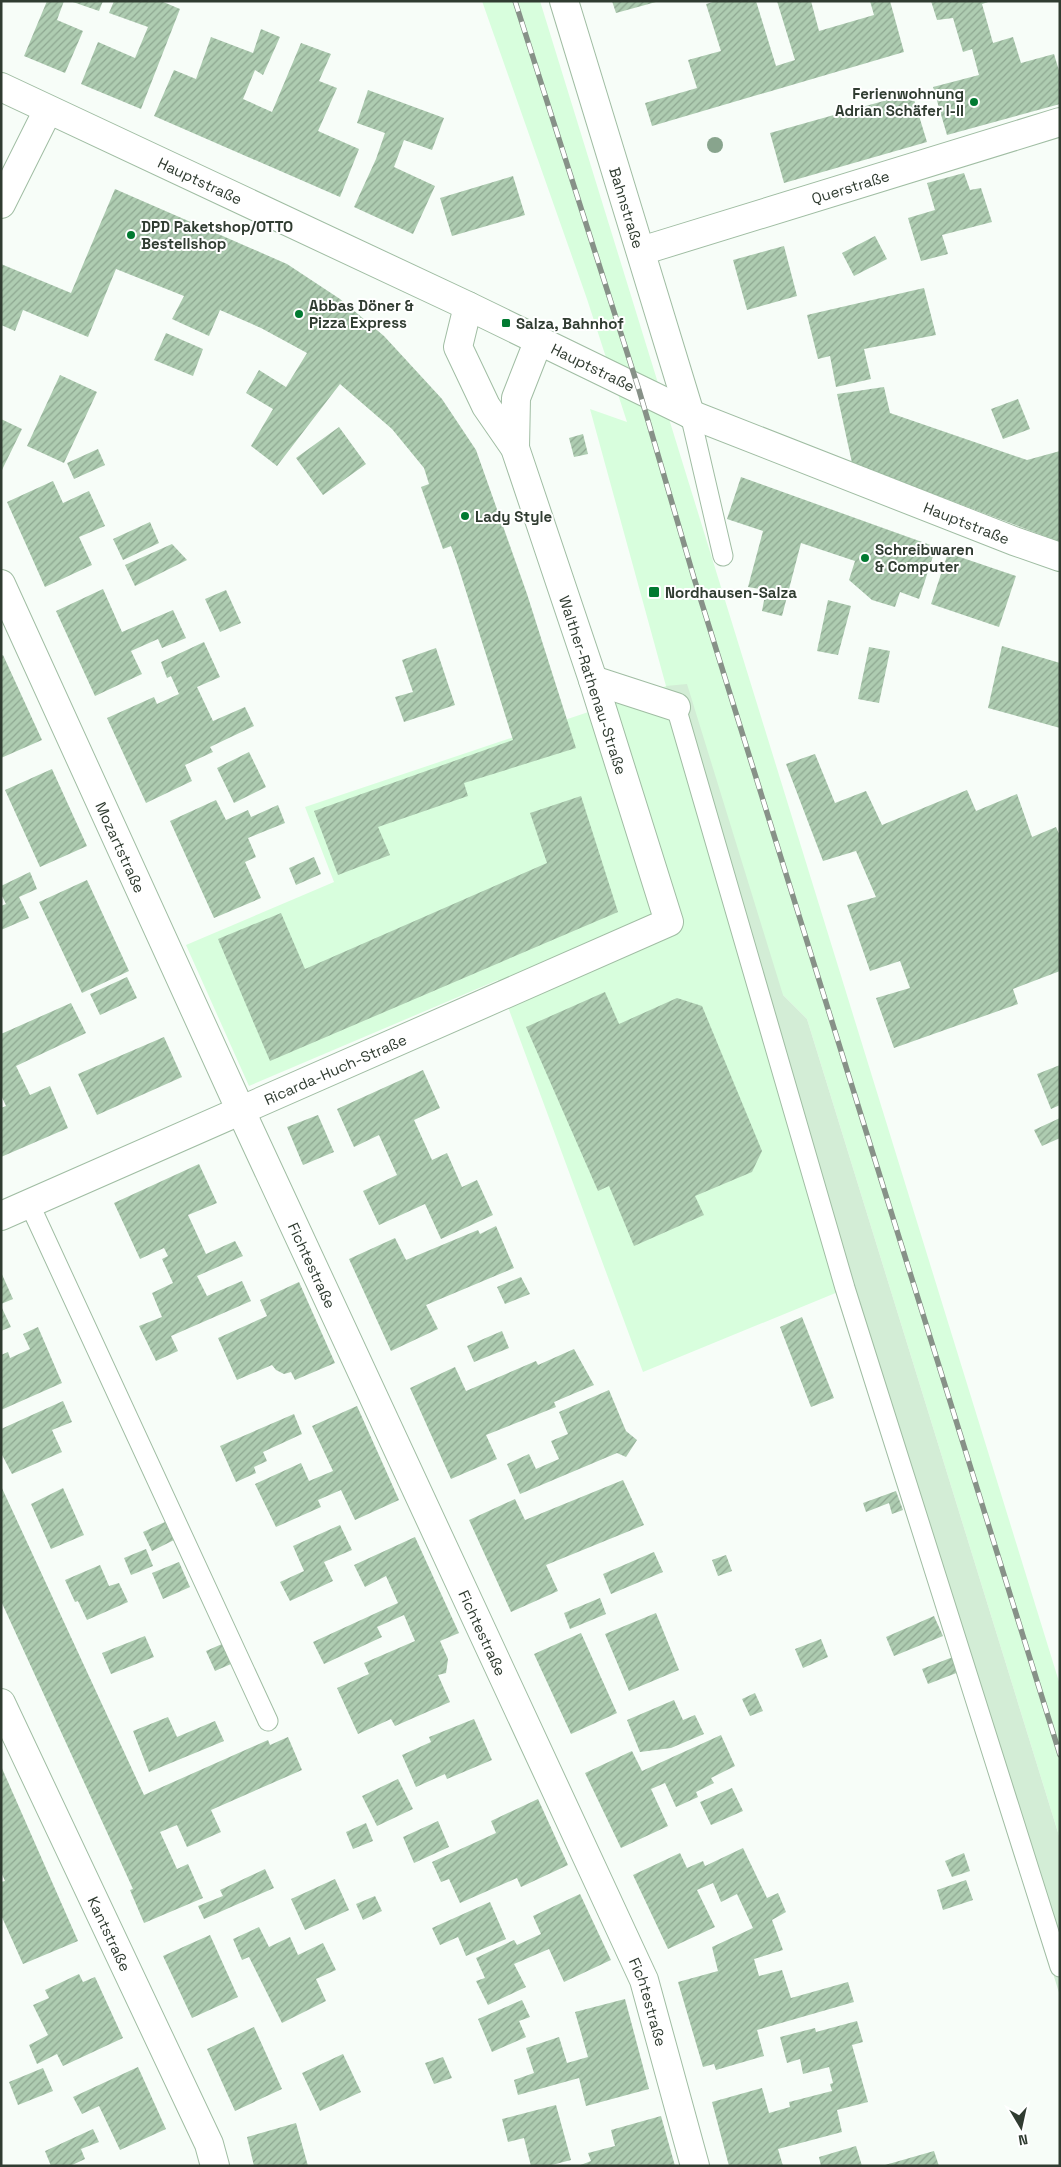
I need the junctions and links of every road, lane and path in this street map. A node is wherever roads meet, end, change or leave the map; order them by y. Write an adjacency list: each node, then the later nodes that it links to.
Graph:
1 (564, 1): 6 (street, Bahnstraße)
2 (1, 88): 3 (street, Hauptstraße)
3 (48, 110): 5 (street); 7 (street, Hauptstraße)
4 (1060, 122): 6 (street, Querstraße)
5 (1, 204)
6 (641, 251): 9 (street, Bahnstraße)
7 (468, 306): 8 (street, Hauptstraße); 10 (street, Walther-Rathenau-Straße)
8 (538, 342): 9 (street, Hauptstraße); 10 (street, Walther-Rathenau-Straße)
9 (690, 414): 11 (lane); 12 (street, Hauptstraße)
10 (515, 448): 14 (street, Walther-Rathenau-Straße)
11 (723, 556)
12 (1060, 557)
13 (1, 584): 17 (street, Mozartstraße)
14 (592, 680): 15 (street); 16 (street, Walther-Rathenau-Straße)
15 (676, 707): 22 (lane)
16 (669, 922): 17 (street, Ricarda-Huch-Straße)
17 (240, 1109): 18 (street, Ricarda-Huch-Straße); 24 (street, Fichtestraße)
18 (29, 1203): 19 (street, Ricarda-Huch-Straße); 21 (lane)
19 (1, 1216)
20 (1, 1703): 23 (street, Kantstraße)
21 (268, 1721)
22 (1060, 1967)
23 (215, 2166)
24 (695, 2166)

